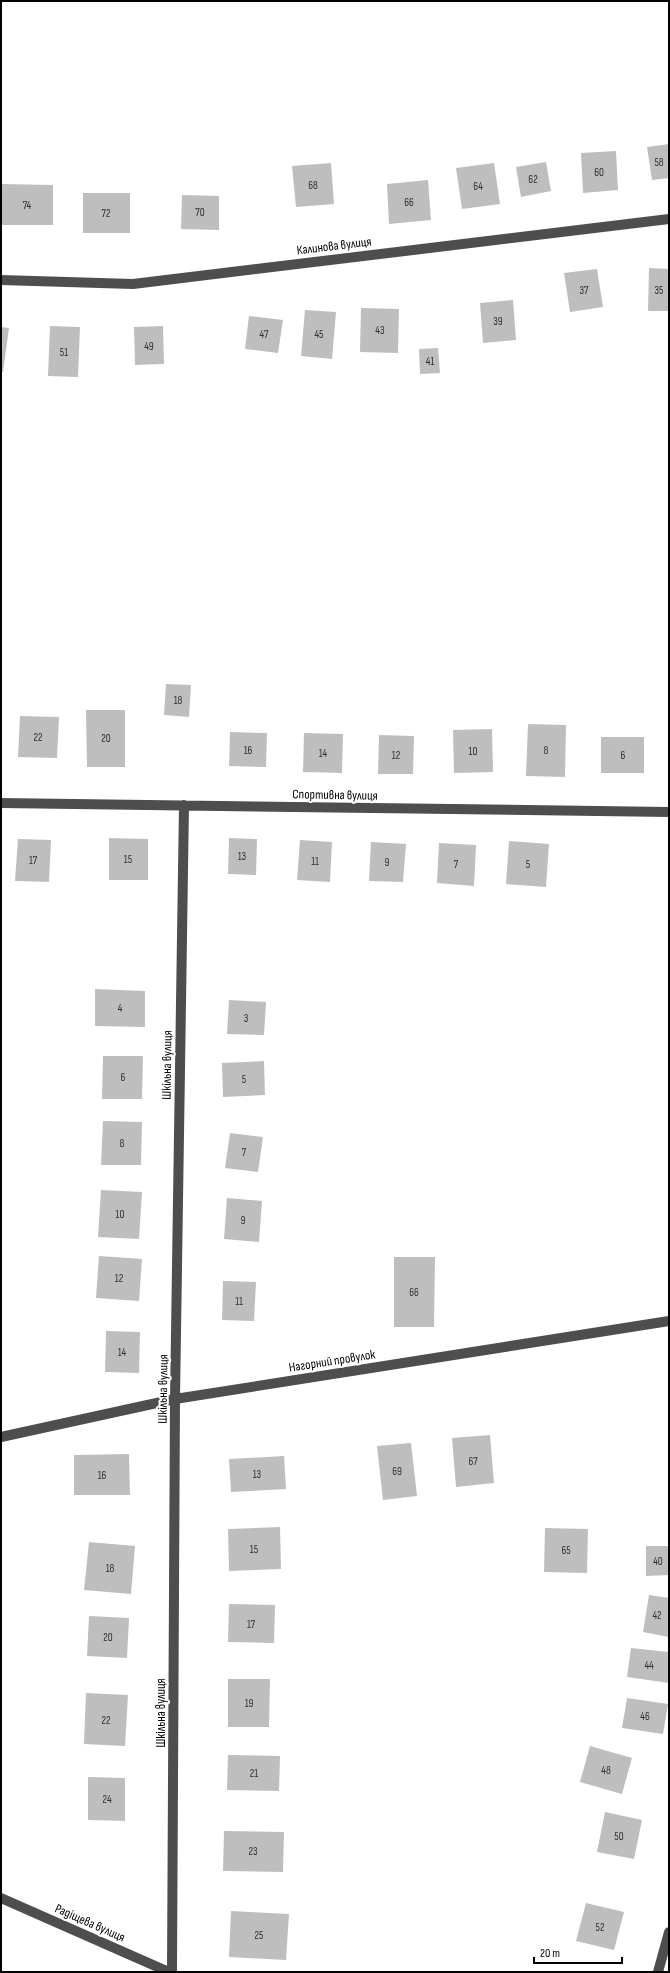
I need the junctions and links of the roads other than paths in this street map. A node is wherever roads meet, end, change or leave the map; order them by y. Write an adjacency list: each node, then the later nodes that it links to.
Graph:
1 (669, 219): 2 (street, Калинова вулиця)
2 (1, 280)
3 (1, 803): 4 (street, Спортивна вулиця)
4 (184, 806): 5 (street, Спортивна вулиця); 7 (street, Шкільна вулиця)
5 (669, 812)
6 (669, 1321): 7 (street, Нагорний провулок)
7 (175, 1399): 8 (street, Нагорний провулок); 12 (street, Шкільна вулиця)
8 (1, 1437)
9 (1, 1898): 11 (street, Радіщева вулиця)
10 (669, 1932): 13 (street)
11 (169, 1972)
12 (172, 1972)
13 (658, 1972)

